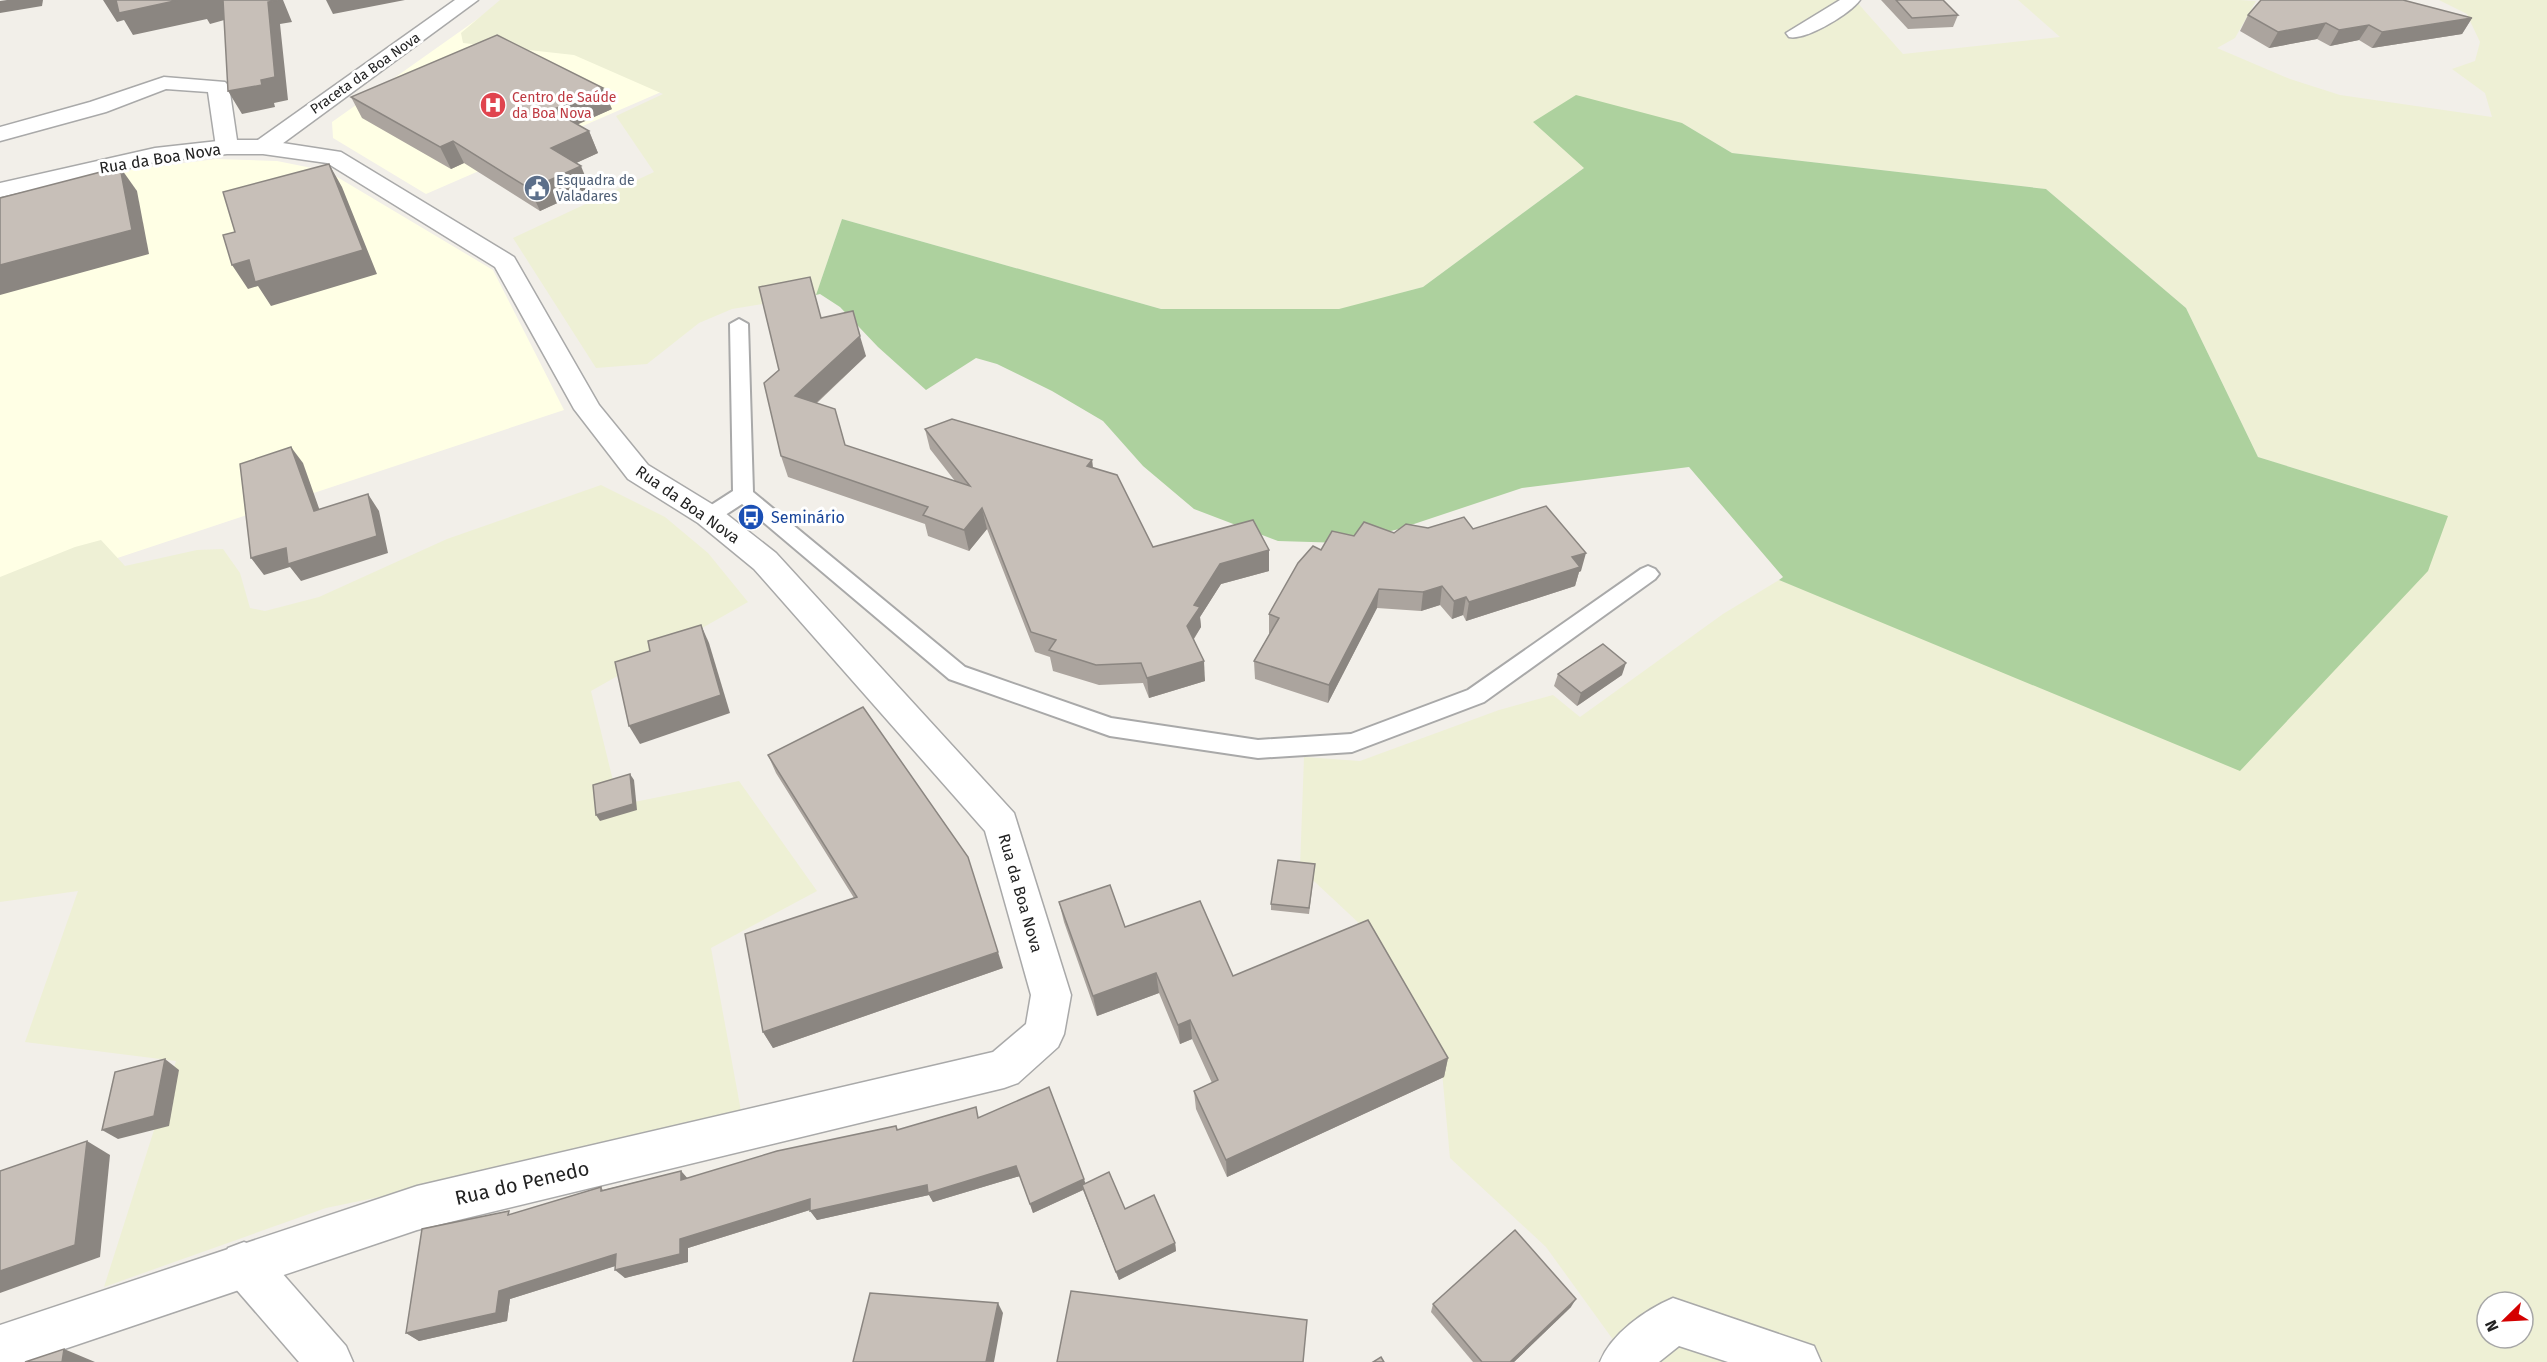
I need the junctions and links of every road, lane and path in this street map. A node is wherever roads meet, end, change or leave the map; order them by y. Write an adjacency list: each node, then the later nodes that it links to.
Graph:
1 (468, 0): 6 (street, Praceta da Boa Nova)
2 (1850, 0): 3 (street)
3 (1796, 33)
4 (0, 134): 5 (street)
5 (227, 147): 6 (street, Rua da Boa Nova); 7 (street, Rua da Boa Nova)
6 (262, 147): 10 (street, Rua da Boa Nova)
7 (0, 190)
8 (739, 324): 9 (lane)
9 (743, 494): 10 (lane); 11 (lane)
10 (709, 516): 12 (street, Rua da Boa Nova)
11 (1648, 574)
12 (1044, 1034): 13 (street, Rua do Penedo)
13 (244, 1264): 14 (street, Rua do Penedo); 15 (street)
14 (0, 1348)
15 (330, 1362)
16 (1623, 1362): 17 (street)
17 (1798, 1362)

